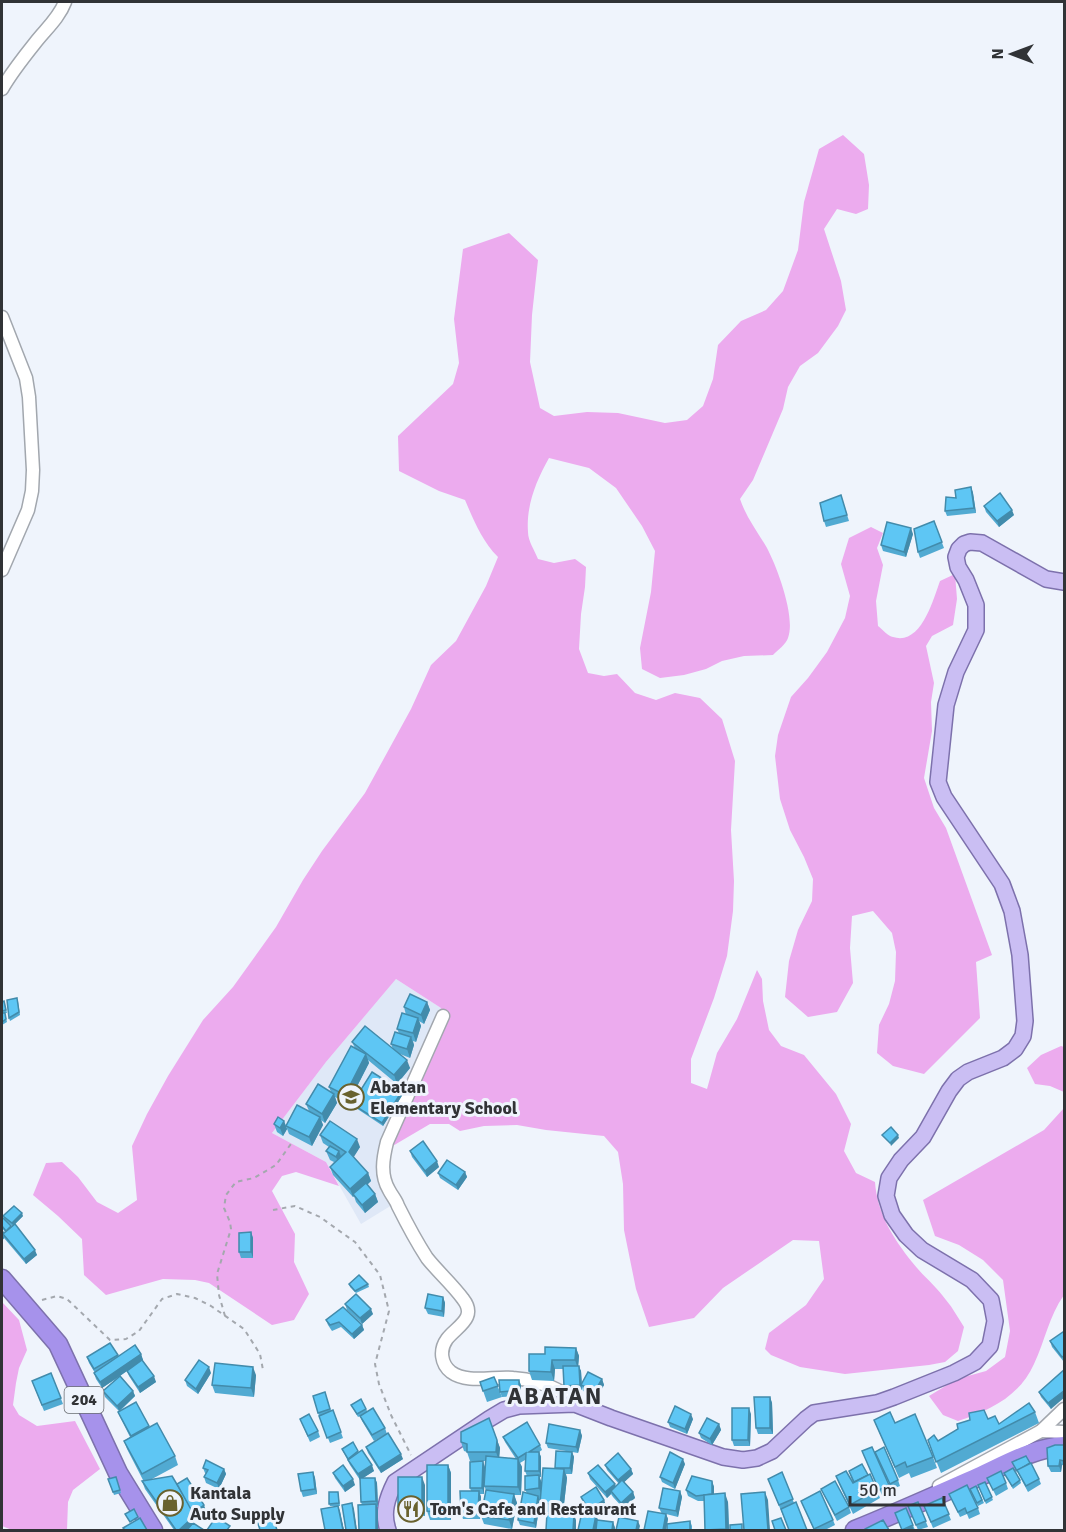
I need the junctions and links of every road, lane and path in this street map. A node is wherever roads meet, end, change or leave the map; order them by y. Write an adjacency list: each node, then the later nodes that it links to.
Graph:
1 (65, 2): 2 (street)
2 (2, 89)
3 (2, 317): 4 (street)
4 (2, 570)
5 (1065, 582): 13 (main road)
6 (443, 1016): 13 (street)
7 (293, 1141): 11 (path)
8 (273, 1210): 18 (path)
9 (2, 1279): 10 (highway, 204)
10 (25, 1306): 11 (path); 20 (highway, 204)
11 (225, 1316): 12 (path)
12 (263, 1370)
13 (575, 1404): 18 (main road)
14 (1065, 1409): 15 (street)
15 (1041, 1431): 16 (street); 19 (street)
16 (1065, 1432)
17 (1065, 1446): 19 (highway)
18 (417, 1468): 21 (main road)
19 (918, 1504): 22 (highway)
20 (153, 1530)
21 (388, 1530)
22 (855, 1530)

